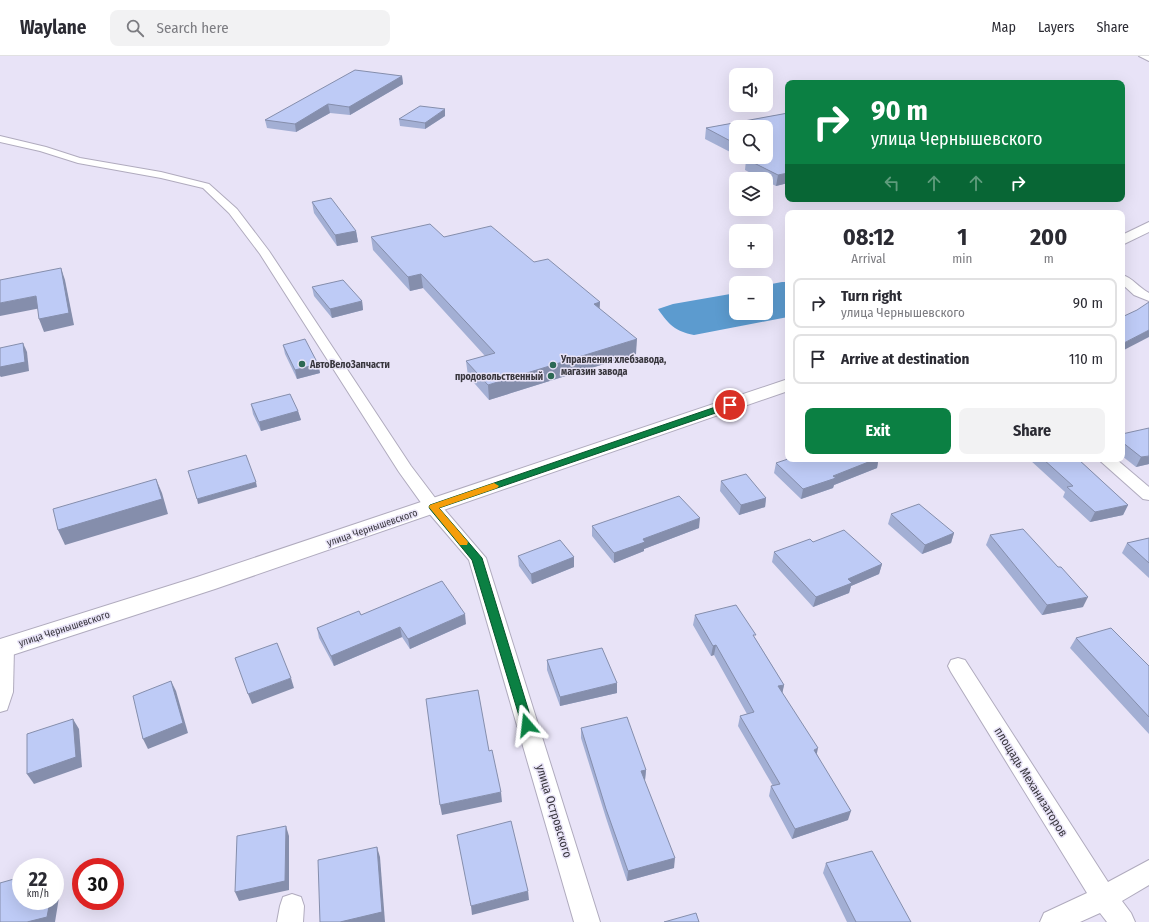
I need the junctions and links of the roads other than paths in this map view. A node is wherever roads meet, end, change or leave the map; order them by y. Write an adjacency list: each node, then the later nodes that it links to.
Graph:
1 (1142, 56): 2 (street)
2 (1149, 59)
3 (0, 139): 13 (street, улица Островского)
4 (1149, 226): 5 (main road)
5 (1125, 239)
6 (1125, 281): 8 (street)
7 (1125, 292): 8 (street)
8 (1138, 292): 9 (street)
9 (1149, 297)
10 (785, 386): 13 (main road, улица Чернышевского)
11 (1110, 462): 12 (street)
12 (1149, 495)
13 (433, 507): 14 (main road, улица Чернышевского); 19 (street, улица Островского)
14 (2, 648): 16 (street)
15 (958, 666): 18 (street, площадь Механизаторов)
16 (0, 704)
17 (1149, 872): 18 (street)
18 (1104, 898): 20 (street); 21 (street, площадь Механизаторов)
19 (587, 922)
20 (1053, 922)
21 (1122, 922)

